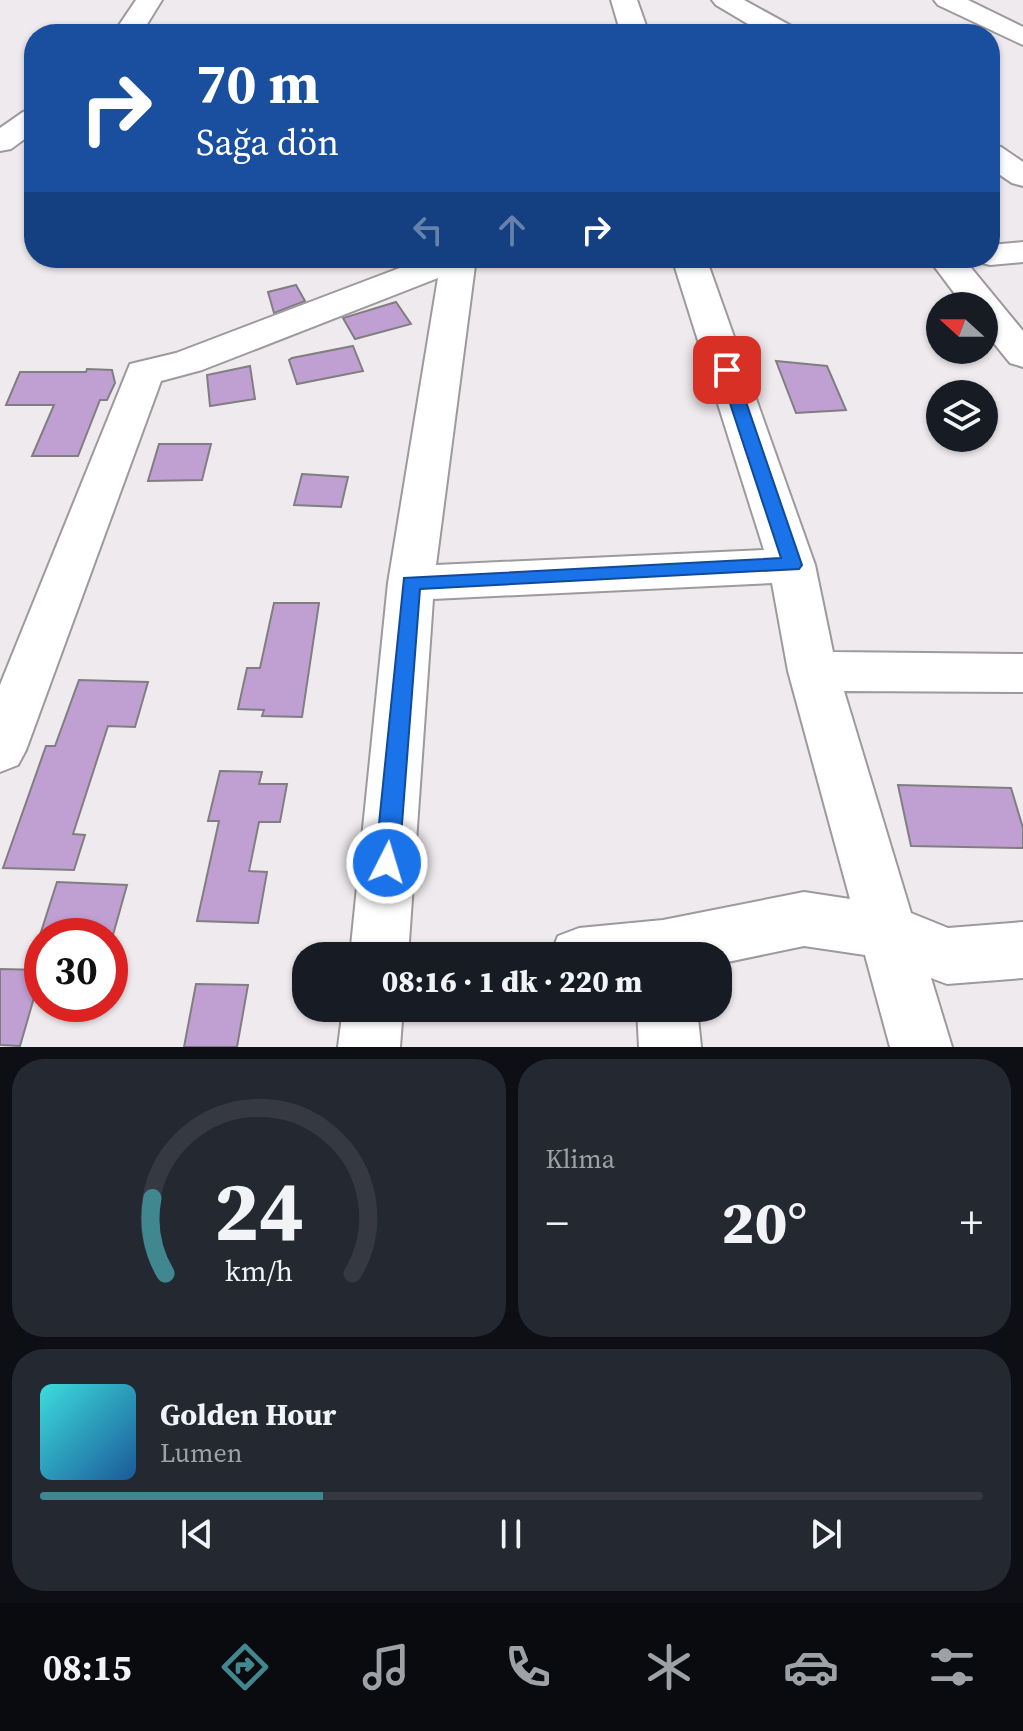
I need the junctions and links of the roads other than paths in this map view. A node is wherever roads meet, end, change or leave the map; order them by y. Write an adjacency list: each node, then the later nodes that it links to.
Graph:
1 (149, 0): 5 (street)
2 (624, 0): 6 (street)
3 (725, 0): 7 (street)
4 (947, 0): 8 (street)
5 (133, 24)
6 (632, 24)
7 (767, 24)
8 (996, 24)
9 (1000, 26): 10 (street)
10 (1023, 37)
11 (24, 125): 12 (street)
12 (0, 142)
13 (1000, 161): 14 (street)
14 (1023, 176)
15 (1023, 252): 16 (street)
16 (1000, 254)
17 (433, 268): 28 (street)
18 (458, 268): 25 (street)
19 (692, 268): 24 (street)
20 (957, 268): 21 (street)
21 (974, 292)
22 (998, 324): 23 (street)
23 (1023, 355)
24 (792, 565): 25 (street); 26 (street)
25 (411, 583): 30 (street)
26 (813, 671): 27 (street); 29 (street)
27 (1023, 673)
28 (0, 750)
29 (887, 931): 31 (street); 32 (street); 37 (street)
30 (380, 942)
31 (706, 942)
32 (1023, 950)
33 (372, 1022): 35 (street)
34 (668, 1022): 36 (street)
35 (369, 1047)
36 (670, 1047)
37 (921, 1047)

